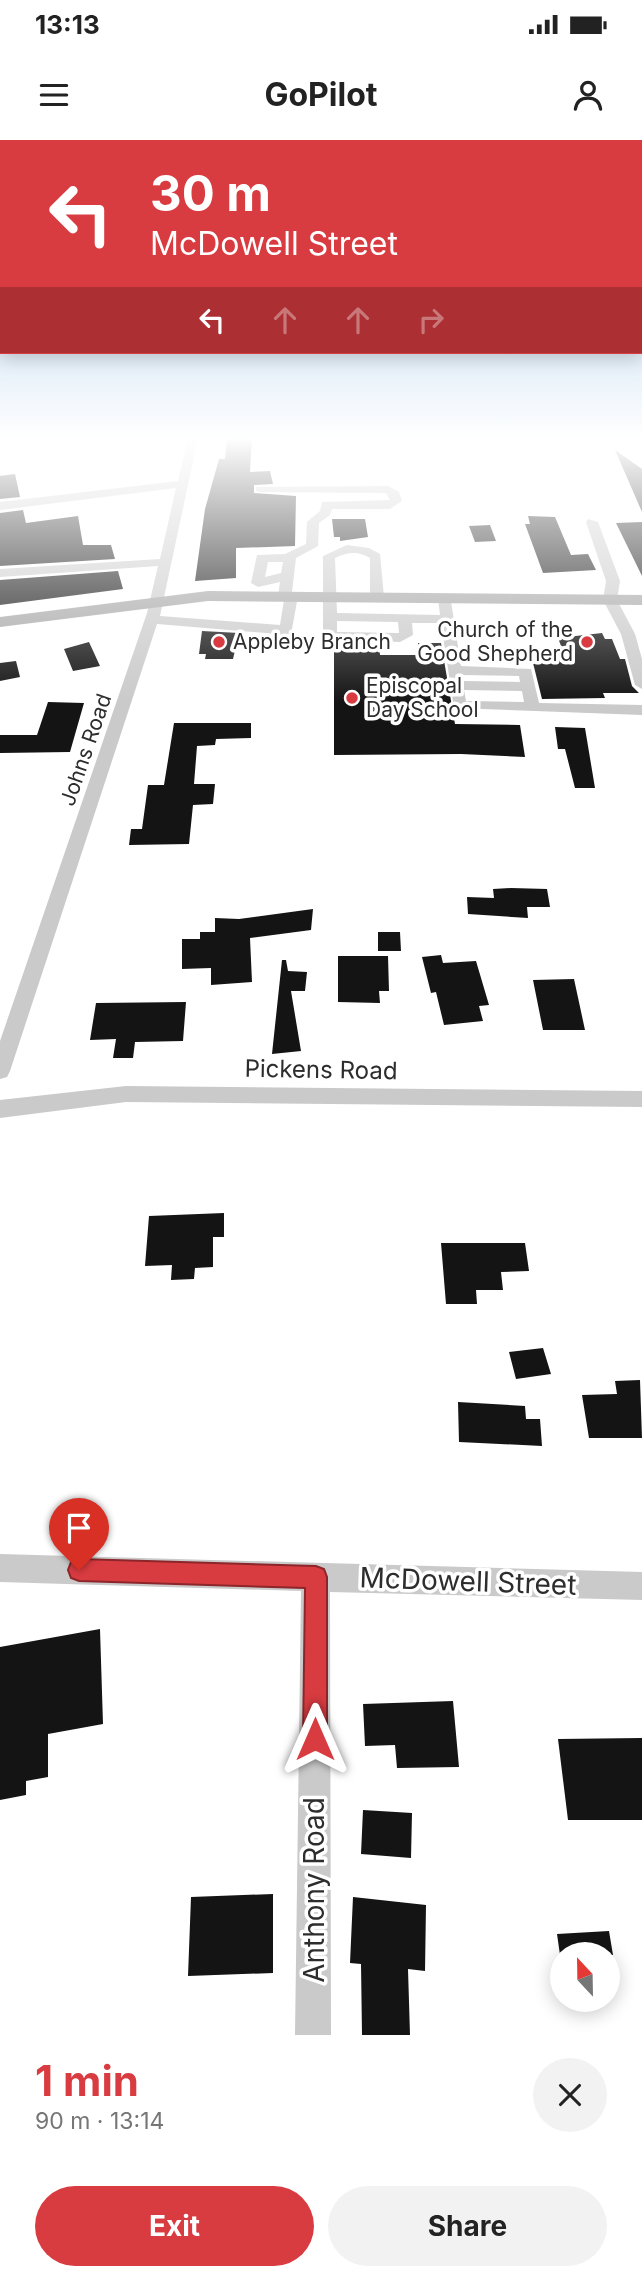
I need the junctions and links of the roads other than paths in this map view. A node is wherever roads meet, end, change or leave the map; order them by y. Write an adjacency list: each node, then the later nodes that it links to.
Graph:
1 (174, 526): 5 (street, Johns Road)
2 (313, 526): 4 (street)
3 (594, 526): 13 (street)
4 (289, 558): 7 (street); 7 (street)
5 (165, 562): 6 (street); 12 (street, Johns Road)
6 (0, 573)
7 (287, 576): 8 (street)
8 (288, 596): 9 (main road); 12 (main road); 18 (street)
9 (329, 597): 10 (main road); 10 (street); 15 (street)
10 (377, 597): 11 (main road)
11 (446, 598): 13 (main road); 15 (street)
12 (157, 600): 16 (street, Johns Road); 17 (main road)
13 (610, 600): 14 (main road); 21 (street)
14 (642, 600)
15 (447, 619): 20 (street)
16 (152, 620): 18 (street); 24 (street, Johns Road)
17 (0, 622)
18 (286, 630): 19 (street)
19 (283, 648)
20 (455, 677): 22 (street); 22 (street)
21 (642, 685)
22 (532, 707): 23 (street)
23 (642, 710)
24 (0, 1071)
25 (642, 1099): 26 (street, Pickens Road)
26 (0, 1109)
27 (0, 1568): 28 (street, McDowell Street)
28 (316, 1577): 29 (street, McDowell Street); 30 (street, Anthony Road)
29 (642, 1586)
30 (313, 2035)

